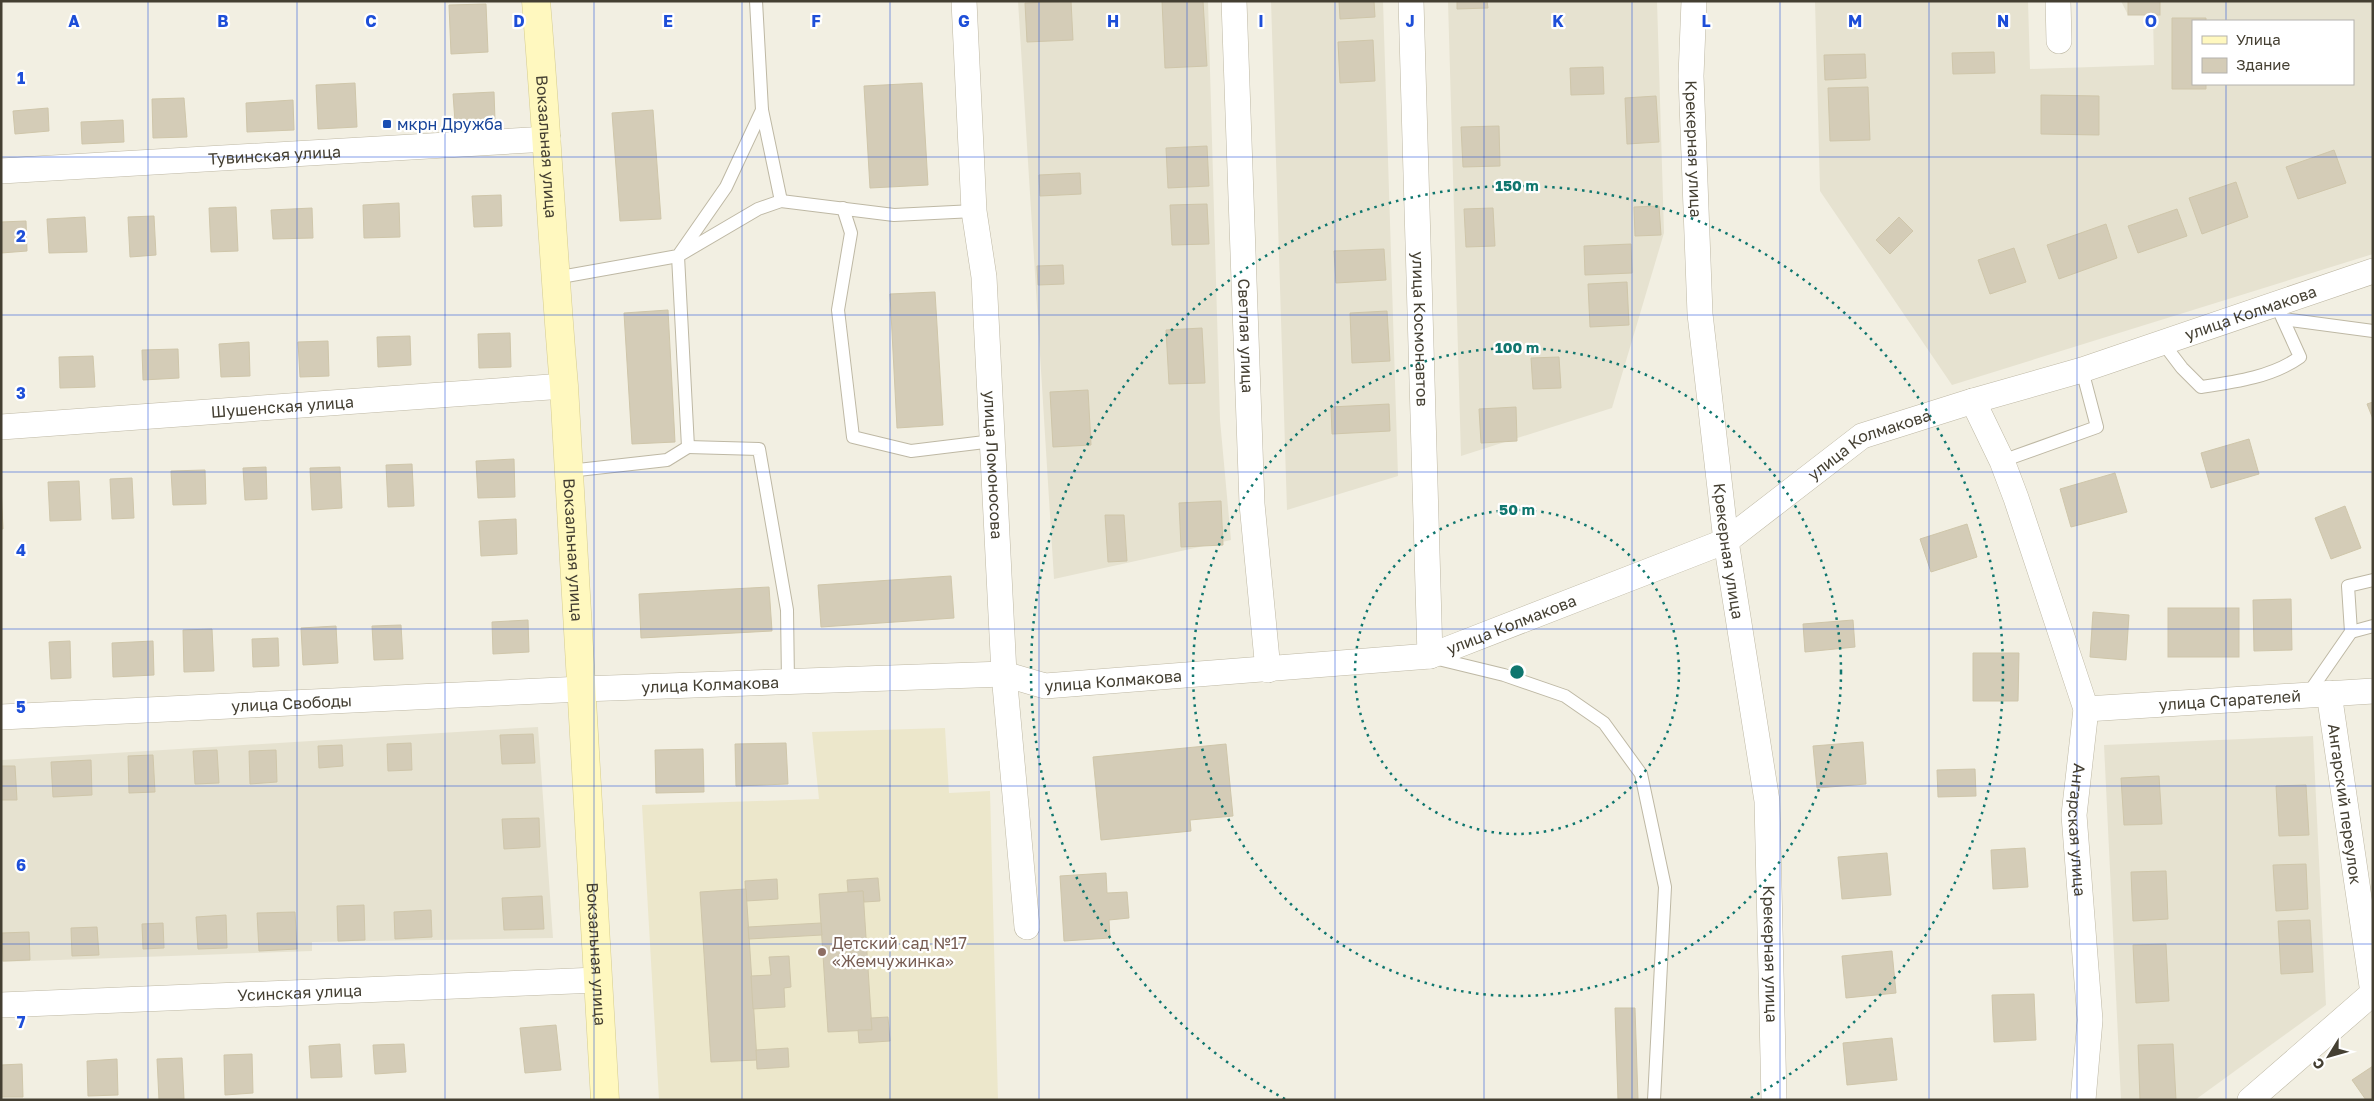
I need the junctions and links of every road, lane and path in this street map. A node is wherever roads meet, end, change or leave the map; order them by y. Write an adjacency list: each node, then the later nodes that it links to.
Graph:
1 (536, 1): 10 (street, Вокзальная улица)
2 (756, 1): 9 (lane)
3 (964, 1): 14 (street, улица Ломоносова)
4 (1234, 1): 34 (street, Светлая улица)
5 (1412, 1): 33 (street, улица Космонавтов)
6 (1694, 1): 29 (street, Крекерная улица)
7 (2058, 1): 8 (street)
8 (2059, 41)
9 (762, 110): 12 (lane); 15 (lane)
10 (548, 139): 11 (street, Тувинская улица); 17 (street, Вокзальная улица)
11 (1, 171)
12 (781, 201): 13 (lane); 15 (lane)
13 (844, 208): 14 (lane); 25 (lane)
14 (974, 211): 25 (street, улица Ломоносова)
15 (678, 256): 17 (lane); 26 (lane)
16 (2373, 271): 18 (street, улица Колмакова)
17 (555, 278): 22 (street, Вокзальная улица)
18 (2280, 312): 19 (lane); 20 (street, улица Колмакова); 20 (lane)
19 (2373, 331)
20 (2163, 343): 21 (street, улица Колмакова)
21 (2082, 370): 23 (street, улица Колмакова); 27 (lane)
22 (564, 386): 24 (street, Шушенская улица); 28 (street, Вокзальная улица)
23 (1973, 401): 27 (street, Ангарская улица); 29 (street, улица Колмакова)
24 (1, 427)
25 (993, 441): 35 (street, улица Ломоносова)
26 (688, 447): 28 (lane); 36 (lane)
27 (2002, 461): 40 (street, Ангарская улица)
28 (569, 471): 37 (street, Вокзальная улица)
29 (1726, 541): 33 (street, улица Колмакова); 47 (street, Крекерная улица)
30 (2373, 580): 32 (lane)
31 (2373, 626): 32 (lane)
32 (2351, 632): 39 (lane)
33 (1430, 656): 34 (street, улица Колмакова); 46 (lane)
34 (1268, 670): 35 (street, улица Колмакова)
35 (1004, 674): 36 (street, улица Колмакова); 42 (street, улица Ломоносова)
36 (788, 682): 37 (street, улица Колмакова)
37 (582, 689): 41 (street, улица Свободы); 43 (street, Вокзальная улица)
38 (2373, 691): 39 (street, улица Старателей)
39 (2319, 693): 40 (street, улица Старателей); 49 (street, Ангарский переулок)
40 (2086, 709): 48 (street, Ангарская улица)
41 (1, 717)
42 (1027, 927)
43 (597, 980): 44 (street, Усинская улица); 45 (street, Вокзальная улица)
44 (1, 1005)
45 (606, 1100)
46 (1654, 1100)
47 (1774, 1100)
48 (2083, 1100)
49 (2250, 1100)

